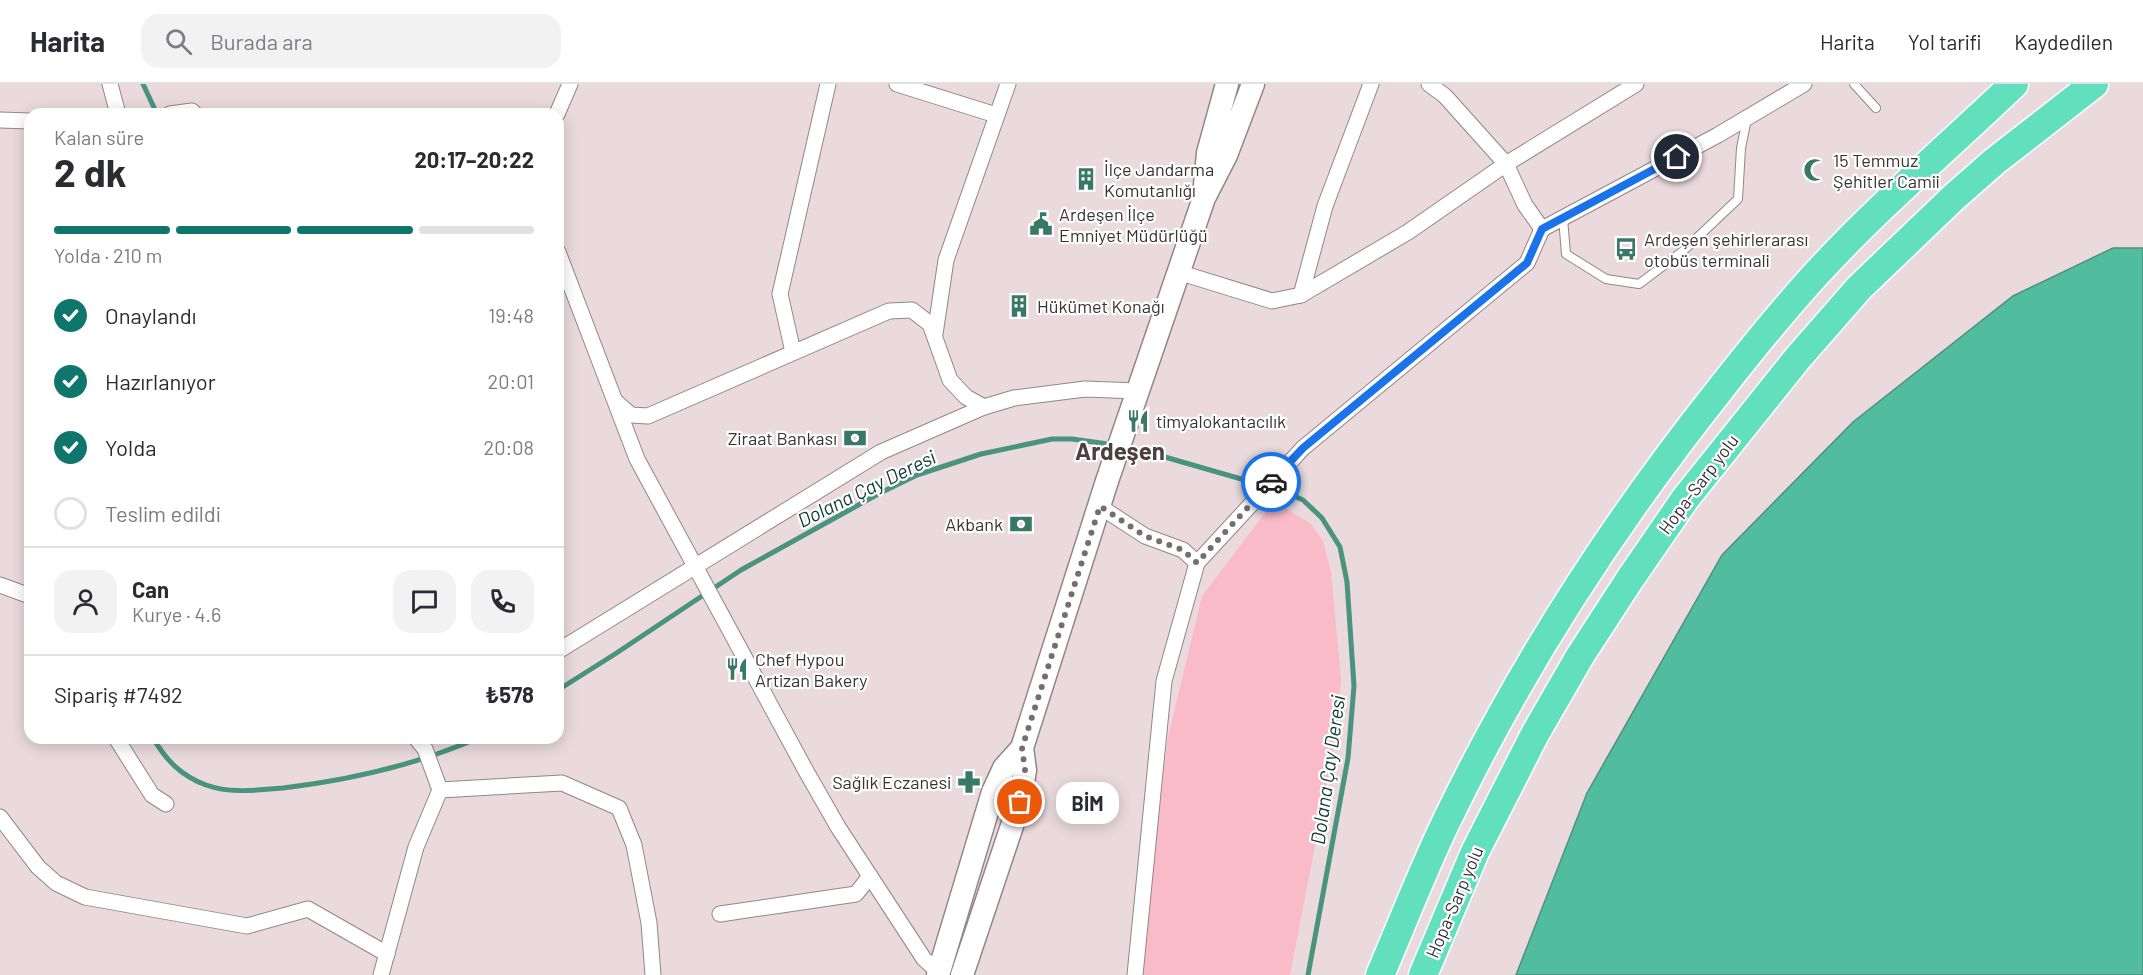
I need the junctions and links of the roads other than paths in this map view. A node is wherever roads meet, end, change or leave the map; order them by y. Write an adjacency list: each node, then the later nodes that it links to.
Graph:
1 (110, 84): 15 (street)
2 (570, 84): 16 (street)
3 (828, 84): 30 (street)
4 (897, 84): 18 (street)
5 (1008, 84): 18 (street)
6 (1227, 84): 23 (main road)
7 (1253, 84): 23 (main road)
8 (1371, 84): 28 (street)
9 (1429, 84): 22 (street)
10 (1636, 84): 22 (street)
11 (1804, 84): 19 (street)
12 (1854, 84): 17 (lane)
13 (2014, 84): 54 (highway)
14 (2094, 84): 55 (highway, Hopa-Sarp yolu)
15 (116, 108)
16 (560, 108)
17 (1876, 108)
18 (996, 115): 29 (street)
19 (1747, 117): 24 (street); 24 (lane)
20 (0, 120): 21 (street)
21 (24, 121)
22 (1506, 164): 25 (street); 28 (street)
23 (1204, 198): 27 (main road)
24 (1563, 218): 25 (street)
25 (1542, 229): 35 (street)
26 (564, 268): 32 (street)
27 (1178, 272): 28 (street); 31 (main road)
28 (1301, 295)
29 (935, 334): 30 (street); 33 (street)
30 (793, 352): 32 (street)
31 (1138, 391): 33 (street); 34 (main road)
32 (612, 398): 36 (street)
33 (984, 407): 36 (street)
34 (1100, 506): 35 (street); 42 (main road)
35 (1197, 563): 53 (street)
36 (699, 571): 39 (street); 46 (street)
37 (0, 585): 38 (street)
38 (24, 594)
39 (564, 648)
40 (120, 744): 44 (street)
41 (420, 744): 43 (street)
42 (1022, 748): 49 (main road); 52 (main road)
43 (440, 790): 48 (street); 51 (street)
44 (166, 804)
45 (0, 817): 48 (street)
46 (870, 876): 47 (street); 49 (street)
47 (720, 914)
48 (387, 954): 50 (street)
49 (940, 968)
50 (381, 975)
51 (653, 975)
52 (962, 975)
53 (1135, 975)
54 (1380, 975)
55 (1423, 975)

